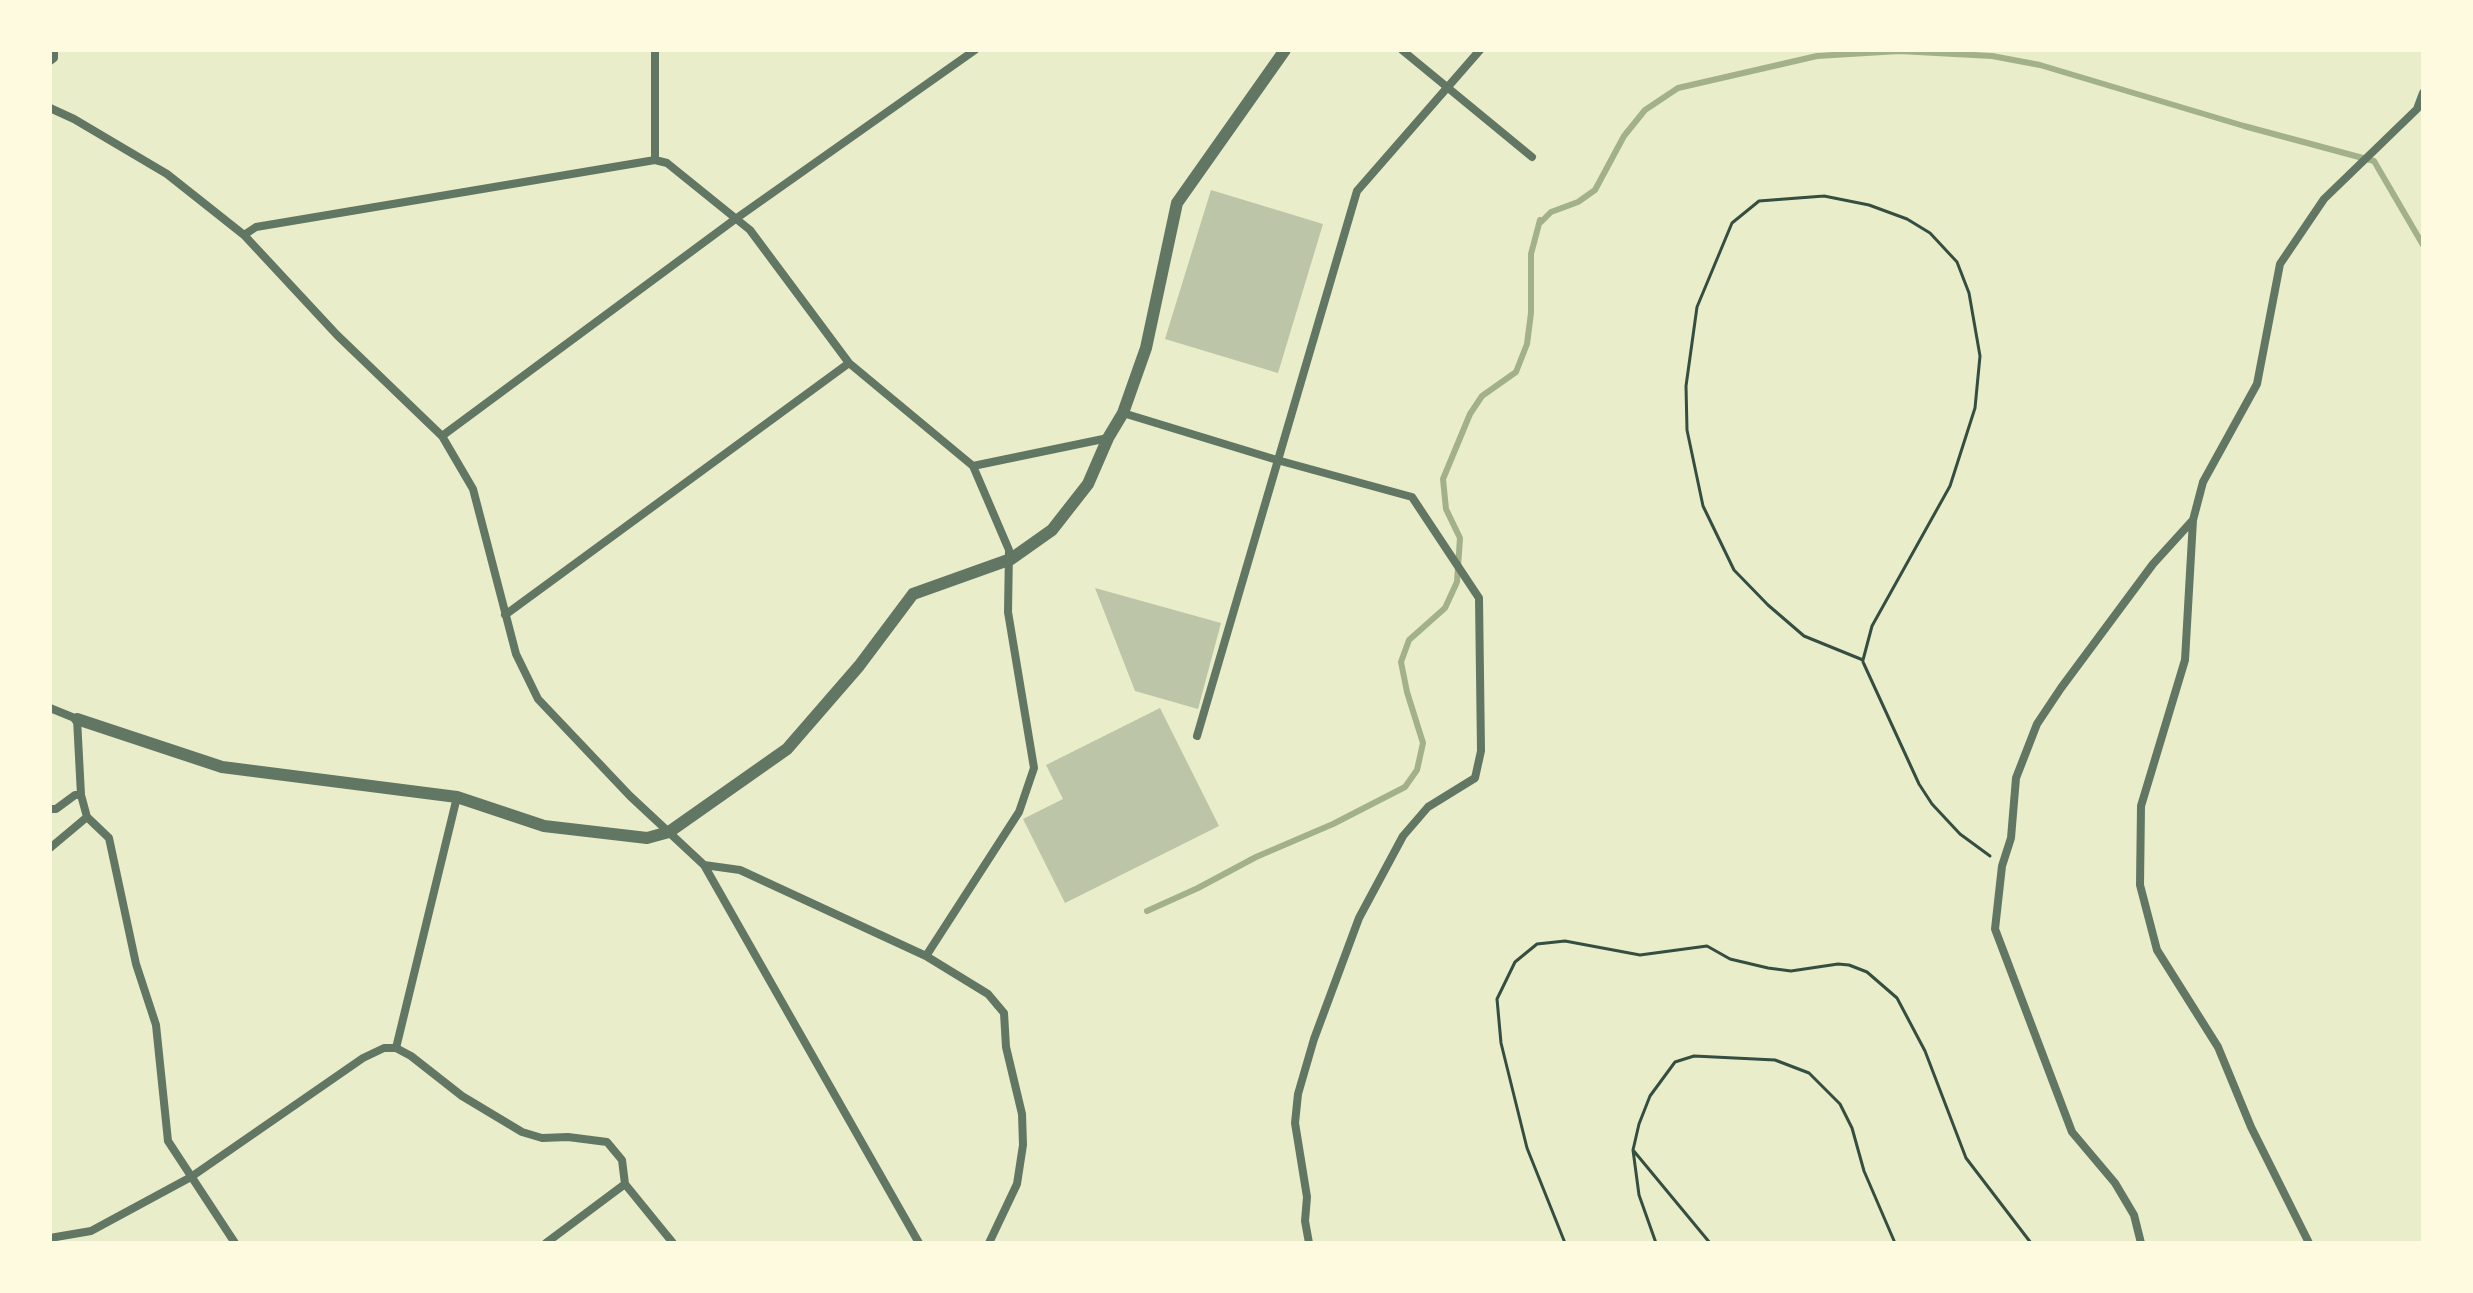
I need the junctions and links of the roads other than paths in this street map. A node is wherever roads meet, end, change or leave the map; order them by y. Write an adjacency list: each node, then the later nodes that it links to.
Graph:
1 (54, 50): 7 (street)
2 (655, 50): 12 (street)
3 (975, 50): 13 (street)
4 (1285, 50): 16 (street)
5 (1402, 50): 8 (street)
6 (1480, 50): 8 (street)
7 (50, 61)
8 (1447, 87): 11 (street); 19 (street)
9 (2423, 93): 21 (street)
10 (50, 108): 14 (street)
11 (1532, 157)
12 (655, 160): 13 (street); 14 (street)
13 (734, 220): 15 (street); 17 (street)
14 (244, 235): 17 (street)
15 (849, 363): 20 (street); 23 (street)
16 (1123, 413): 18 (street); 19 (street)
17 (442, 436): 23 (street)
18 (1108, 438): 20 (street); 22 (street)
19 (1277, 460): 26 (street); 44 (street)
20 (973, 466): 22 (street)
21 (2193, 520): 45 (street); 46 (street)
22 (1011, 559): 31 (street); 34 (street)
23 (505, 615): 31 (street)
24 (50, 708): 25 (street)
25 (77, 719): 27 (street); 28 (street)
26 (1197, 736)
27 (81, 795): 29 (street); 30 (street)
28 (457, 797): 31 (street); 35 (street)
29 (50, 809)
30 (87, 817): 32 (street); 36 (street)
31 (669, 832): 33 (street)
32 (50, 848)
33 (704, 865): 34 (street); 42 (street)
34 (926, 956): 43 (street)
35 (396, 1048): 36 (street); 37 (street)
36 (191, 1177): 38 (street); 39 (street)
37 (625, 1184): 40 (street); 41 (street)
38 (50, 1238)
39 (235, 1243)
40 (546, 1243)
41 (673, 1243)
42 (919, 1243)
43 (989, 1243)
44 (1309, 1243)
45 (2141, 1243)
46 (2309, 1243)

